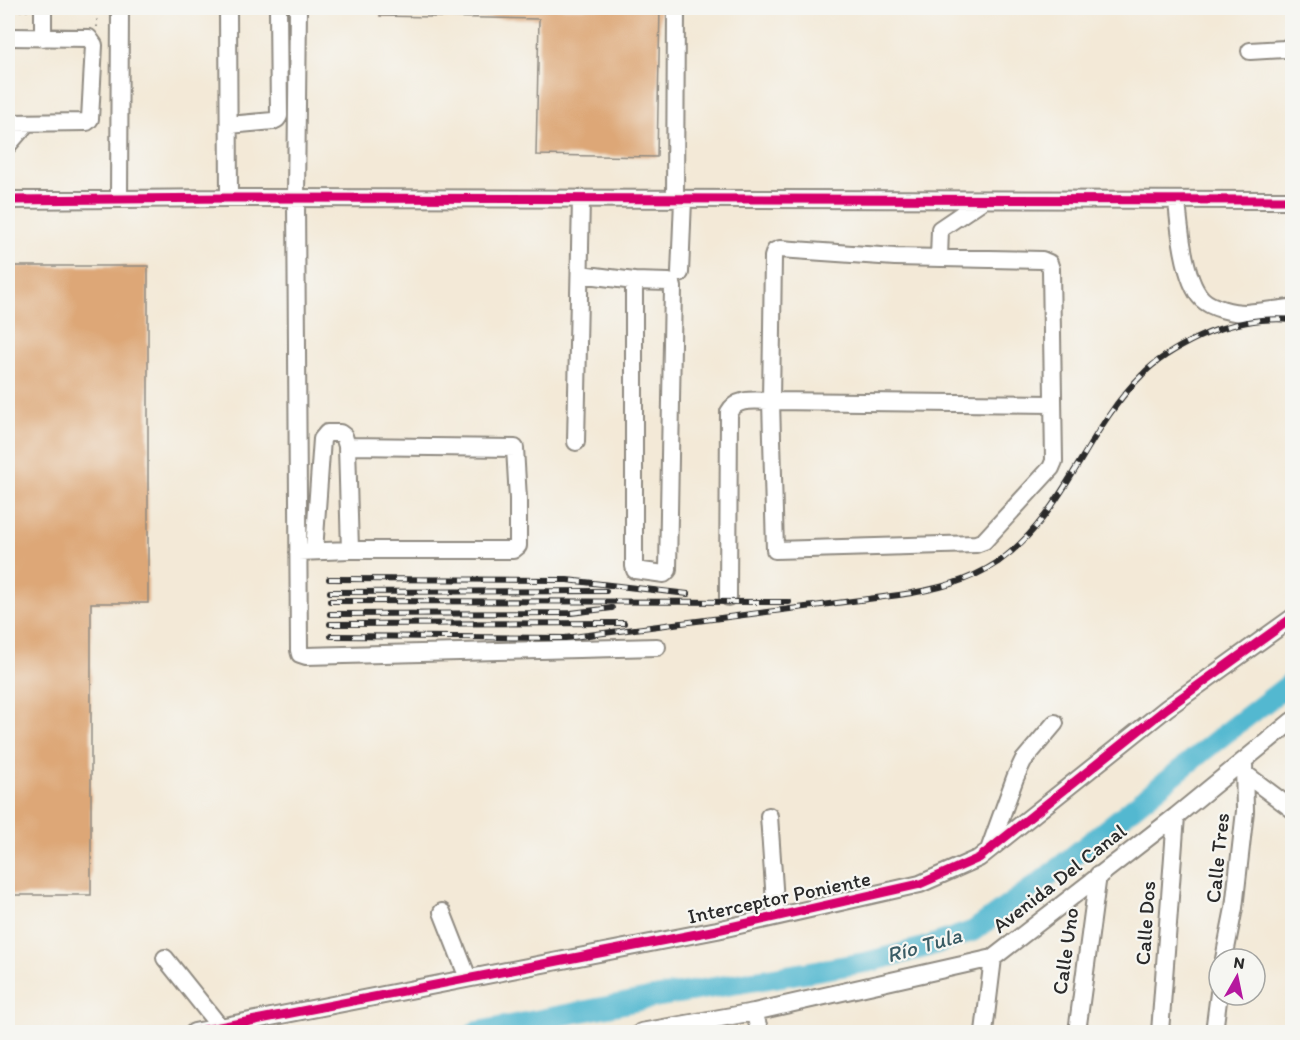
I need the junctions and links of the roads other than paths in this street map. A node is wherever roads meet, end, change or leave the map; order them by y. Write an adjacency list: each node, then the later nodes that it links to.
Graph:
1 (228, 8): 12 (street)
2 (278, 8): 12 (street)
3 (297, 8): 16 (street)
4 (676, 8): 19 (street)
5 (43, 9): 8 (street)
6 (120, 10): 15 (street)
7 (8, 37): 8 (street)
8 (43, 38): 11 (street)
9 (1293, 45): 10 (street)
10 (1250, 51)
11 (13, 124): 13 (street)
12 (229, 124): 14 (street)
13 (8, 145)
14 (230, 198): 15 (street); 16 (street)
15 (119, 199): 18 (street)
16 (296, 199): 17 (street); 33 (street)
17 (581, 199): 19 (street); 25 (street)
18 (8, 200)
19 (679, 200): 20 (street); 24 (street)
20 (983, 200): 21 (street); 23 (street)
21 (1177, 200): 22 (street); 27 (street)
22 (1293, 200)
23 (939, 258): 28 (street); 29 (street)
24 (681, 273)
25 (580, 274): 26 (street); 30 (street)
26 (634, 281): 26 (street)
27 (1293, 308)
28 (771, 401): 29 (street); 29 (street); 34 (street)
29 (1053, 404)
30 (576, 442)
31 (347, 447): 32 (street); 32 (street); 33 (street)
32 (350, 550): 33 (street)
33 (306, 551): 36 (street)
34 (728, 597)
35 (1293, 618): 43 (street, Interceptor Poniente)
36 (657, 646)
37 (1293, 721): 39 (street, Avenida Del Canal)
38 (1055, 723): 43 (street)
39 (1244, 767): 40 (street); 42 (street, Avenida Del Canal); 47 (street, Calle Tres)
40 (1293, 809)
41 (770, 816): 46 (street)
42 (1176, 816): 44 (street, Avenida Del Canal); 59 (street, Calle Dos)
43 (988, 850): 46 (street, Interceptor Poniente)
44 (1098, 875): 49 (street, Avenida Del Canal); 58 (street, Calle Uno)
45 (442, 912): 50 (street)
46 (776, 916): 50 (street, Interceptor Poniente)
47 (1226, 947)
48 (165, 958): 53 (street)
49 (993, 958): 52 (street, Avenida Del Canal); 57 (street)
50 (468, 978): 53 (street, Interceptor Poniente)
51 (1217, 1007): 60 (street)
52 (754, 1012): 55 (street, Avenida Del Canal); 56 (street)
53 (220, 1028): 54 (street, Interceptor Poniente)
54 (194, 1032)
55 (641, 1032)
56 (760, 1032)
57 (984, 1032)
58 (1077, 1032)
59 (1160, 1032)
60 (1214, 1032)

